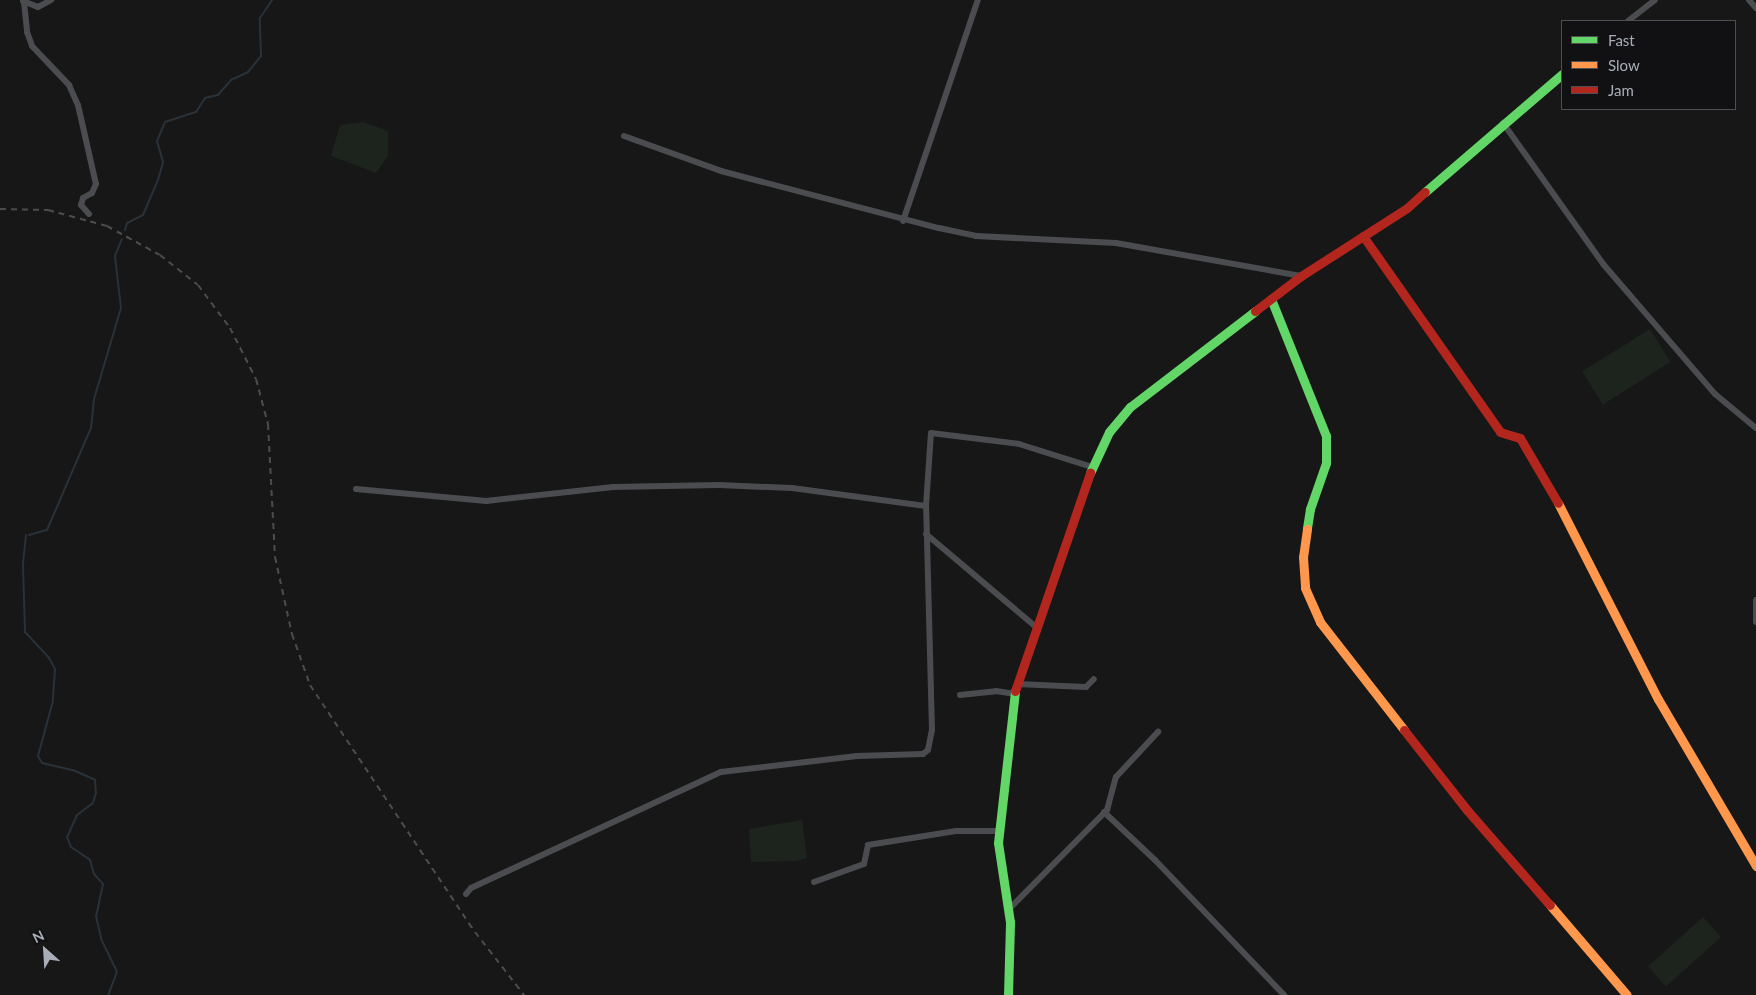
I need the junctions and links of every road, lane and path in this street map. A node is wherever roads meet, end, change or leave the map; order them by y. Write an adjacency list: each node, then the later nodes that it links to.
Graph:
1 (51, 0): 5 (street)
2 (978, 0): 12 (street)
3 (1655, 0): 7 (street)
4 (1749, 0): 6 (street)
5 (23, 1): 11 (street)
6 (1756, 8)
7 (1629, 20)
8 (1561, 75): 9 (street)
9 (1503, 123): 13 (street); 16 (street)
10 (624, 136): 12 (street)
11 (89, 214)
12 (903, 221): 14 (street)
13 (1364, 236): 14 (street); 31 (street)
14 (1301, 276): 15 (street)
15 (1271, 299): 17 (street); 37 (street)
16 (1756, 428)
17 (1092, 467): 19 (street); 23 (street)
18 (356, 489): 19 (street)
19 (926, 506): 20 (street)
20 (926, 534): 23 (street); 33 (street)
21 (1756, 600): 22 (street)
22 (1756, 622)
23 (1036, 627): 25 (street)
24 (1094, 679): 25 (street)
25 (1017, 684): 27 (street)
26 (960, 694): 27 (street)
27 (1014, 694): 30 (street)
28 (1158, 732): 29 (street)
29 (1104, 812): 34 (street); 36 (street)
30 (999, 831): 32 (street); 34 (street)
31 (1756, 866)
32 (814, 882)
33 (466, 894)
34 (1008, 910): 35 (street)
35 (1008, 995)
36 (1284, 995)
37 (1627, 995)

